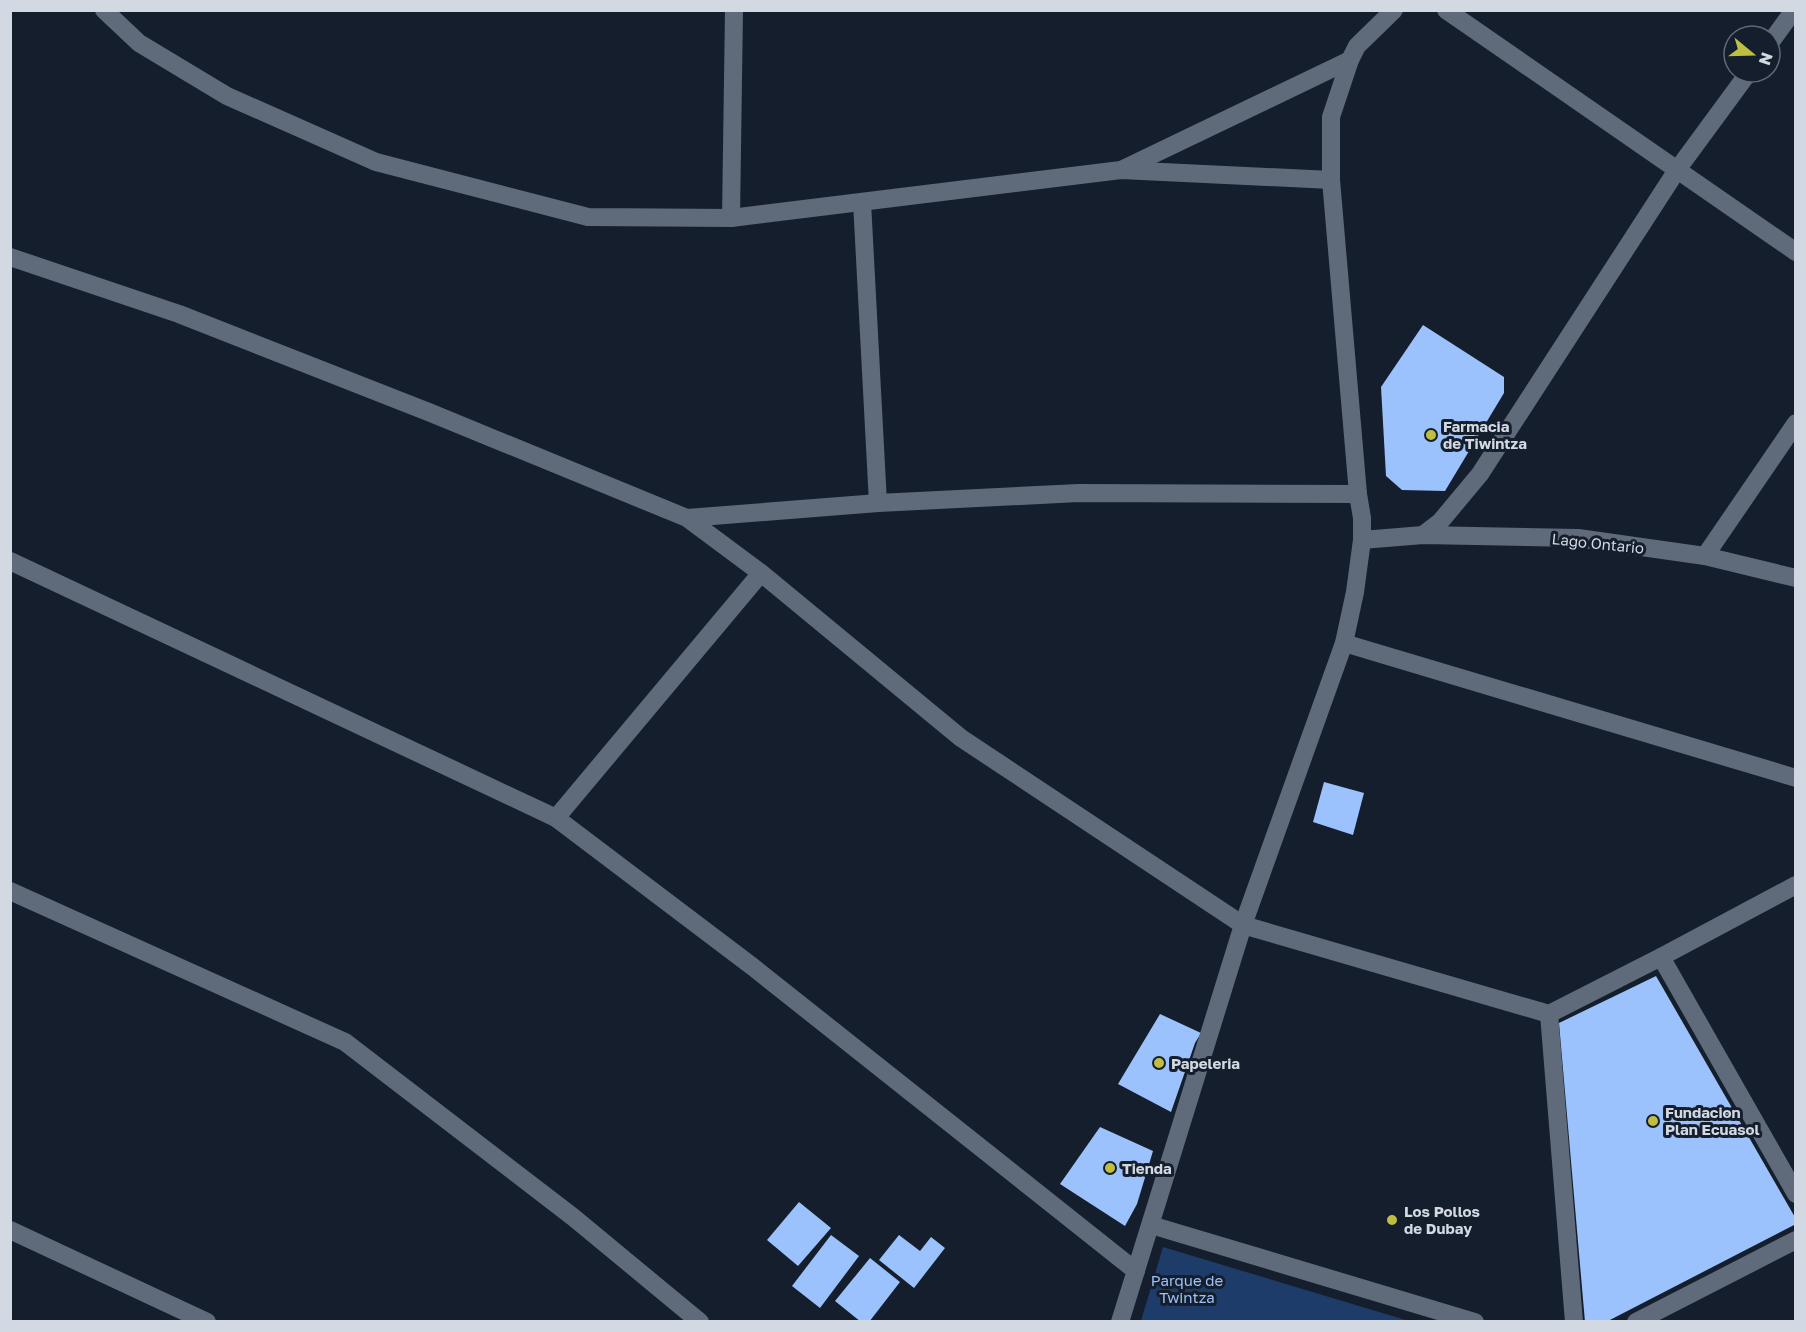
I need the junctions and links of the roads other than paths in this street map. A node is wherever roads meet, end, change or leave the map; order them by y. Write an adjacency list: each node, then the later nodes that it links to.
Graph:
1 (104, 10): 13 (street)
2 (734, 10): 13 (street)
3 (1394, 10): 7 (street)
4 (1446, 10): 10 (street)
5 (1794, 10): 6 (street)
6 (1782, 26)
7 (1350, 60): 9 (street); 11 (street)
8 (1740, 84): 10 (street)
9 (1121, 170): 11 (street); 12 (street)
10 (1677, 170): 14 (street); 20 (street)
11 (1331, 180): 17 (street)
12 (862, 202): 13 (street); 18 (street)
13 (731, 218)
14 (1796, 252)
15 (10, 257): 19 (street)
16 (1796, 423): 22 (street)
17 (1358, 494): 18 (street); 21 (street)
18 (878, 503): 19 (street)
19 (687, 518): 24 (street)
20 (1423, 535): 21 (street, Lago Ontario); 22 (street, Lago Ontario)
21 (1362, 540): 26 (street)
22 (1705, 556): 25 (street, Lago Ontario)
23 (10, 561): 28 (street)
24 (761, 573): 28 (street); 31 (street)
25 (1796, 578)
26 (1344, 643): 27 (street); 31 (street)
27 (1796, 778)
28 (556, 818): 38 (street)
29 (1796, 885): 32 (street)
30 (10, 891): 40 (street)
31 (1243, 926): 33 (street); 35 (street)
32 (1661, 957): 33 (street); 34 (street)
33 (1549, 1014): 43 (street)
34 (1796, 1194)
35 (1151, 1225): 38 (street); 42 (street)
36 (10, 1230): 39 (street)
37 (1796, 1240): 44 (street)
38 (1136, 1271): 41 (street)
39 (204, 1321)
40 (700, 1322)
41 (1120, 1322)
42 (1475, 1322)
43 (1574, 1322)
44 (1636, 1322)

